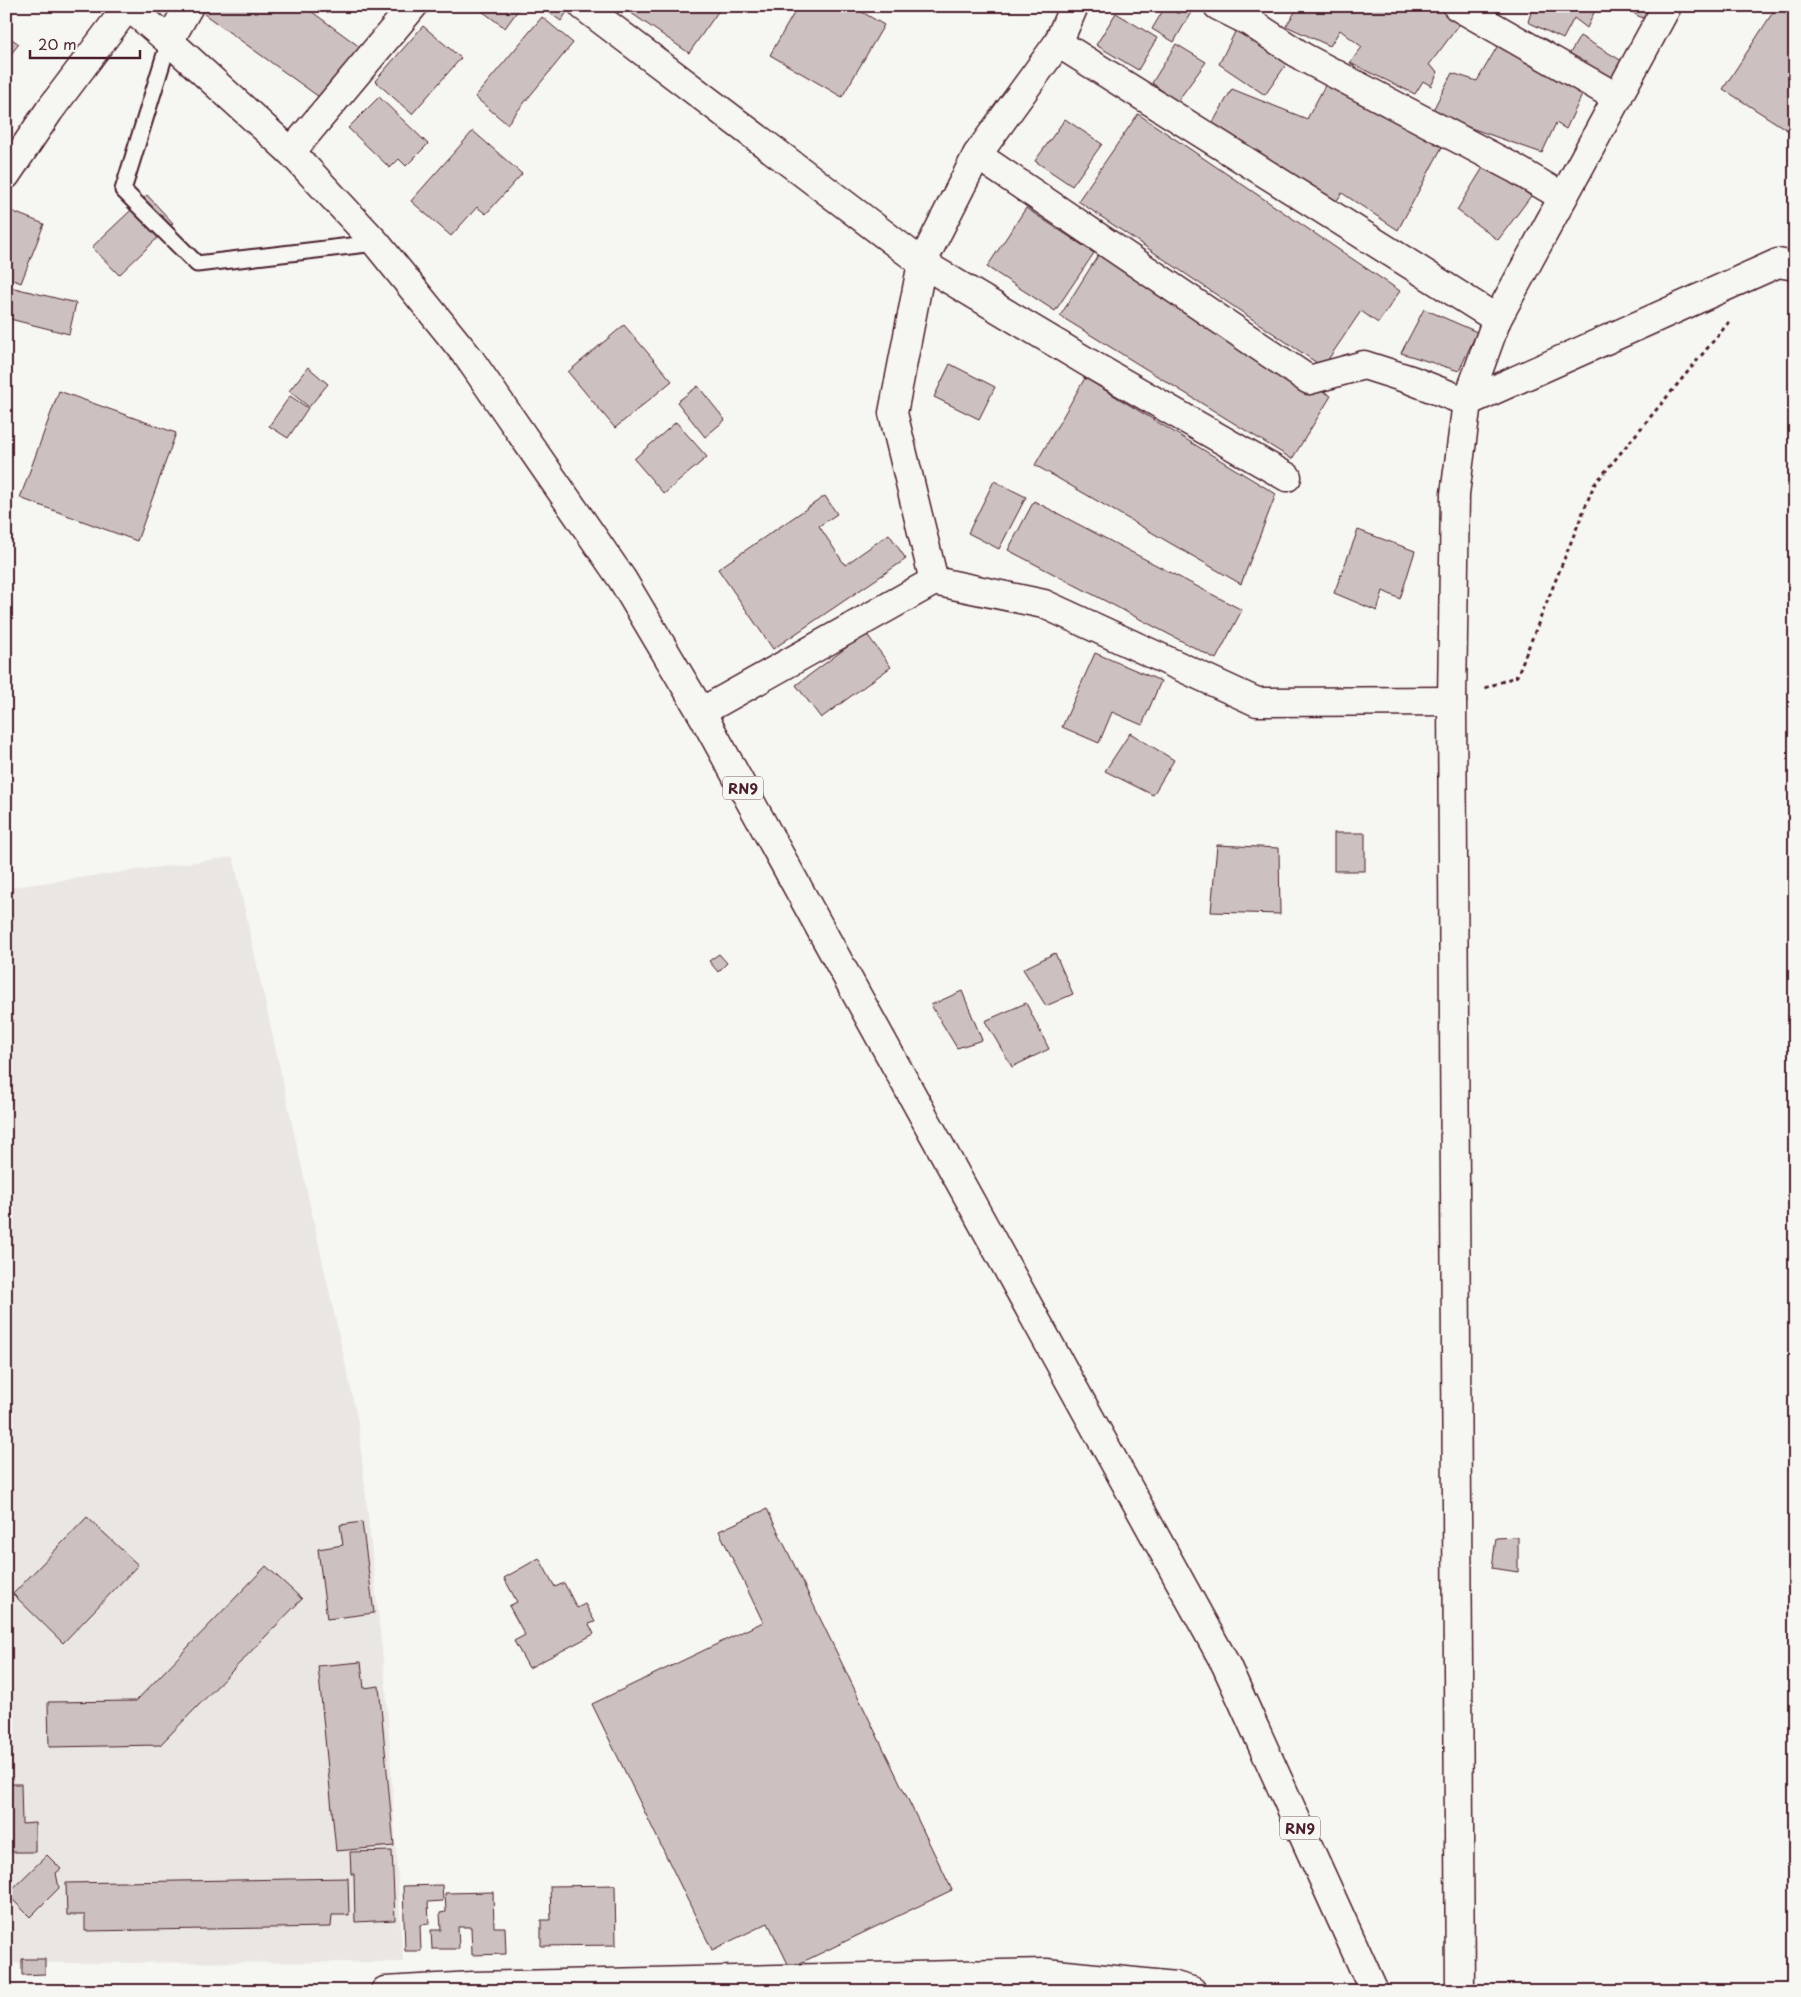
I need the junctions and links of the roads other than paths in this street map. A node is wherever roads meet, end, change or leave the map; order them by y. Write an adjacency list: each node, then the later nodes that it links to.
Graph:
1 (128, 6): 9 (street, RN9); 14 (street)
2 (189, 6): 9 (street)
3 (413, 6): 12 (street)
4 (583, 6): 17 (street)
5 (1074, 6): 10 (street)
6 (1218, 6): 15 (street)
7 (1457, 6): 11 (street)
8 (1667, 6): 11 (street)
9 (169, 41): 12 (street, RN9); 16 (lane)
10 (1058, 43): 13 (street); 19 (street)
11 (1618, 98): 15 (street)
12 (291, 152): 16 (street, RN9)
13 (977, 156): 17 (street); 20 (street)
14 (6, 176)
15 (1563, 197): 19 (street)
16 (376, 243): 24 (street, RN9)
17 (922, 263): 21 (street); 22 (street)
18 (1795, 266): 20 (street)
19 (1497, 319): 20 (street)
20 (1467, 402): 23 (street)
21 (1287, 477)
22 (934, 581): 23 (street); 24 (street)
23 (1452, 701): 28 (street)
24 (701, 712): 27 (street, RN9)
25 (385, 1991): 26 (street)
26 (1192, 1991)
27 (1374, 1991)
28 (1460, 1991)

